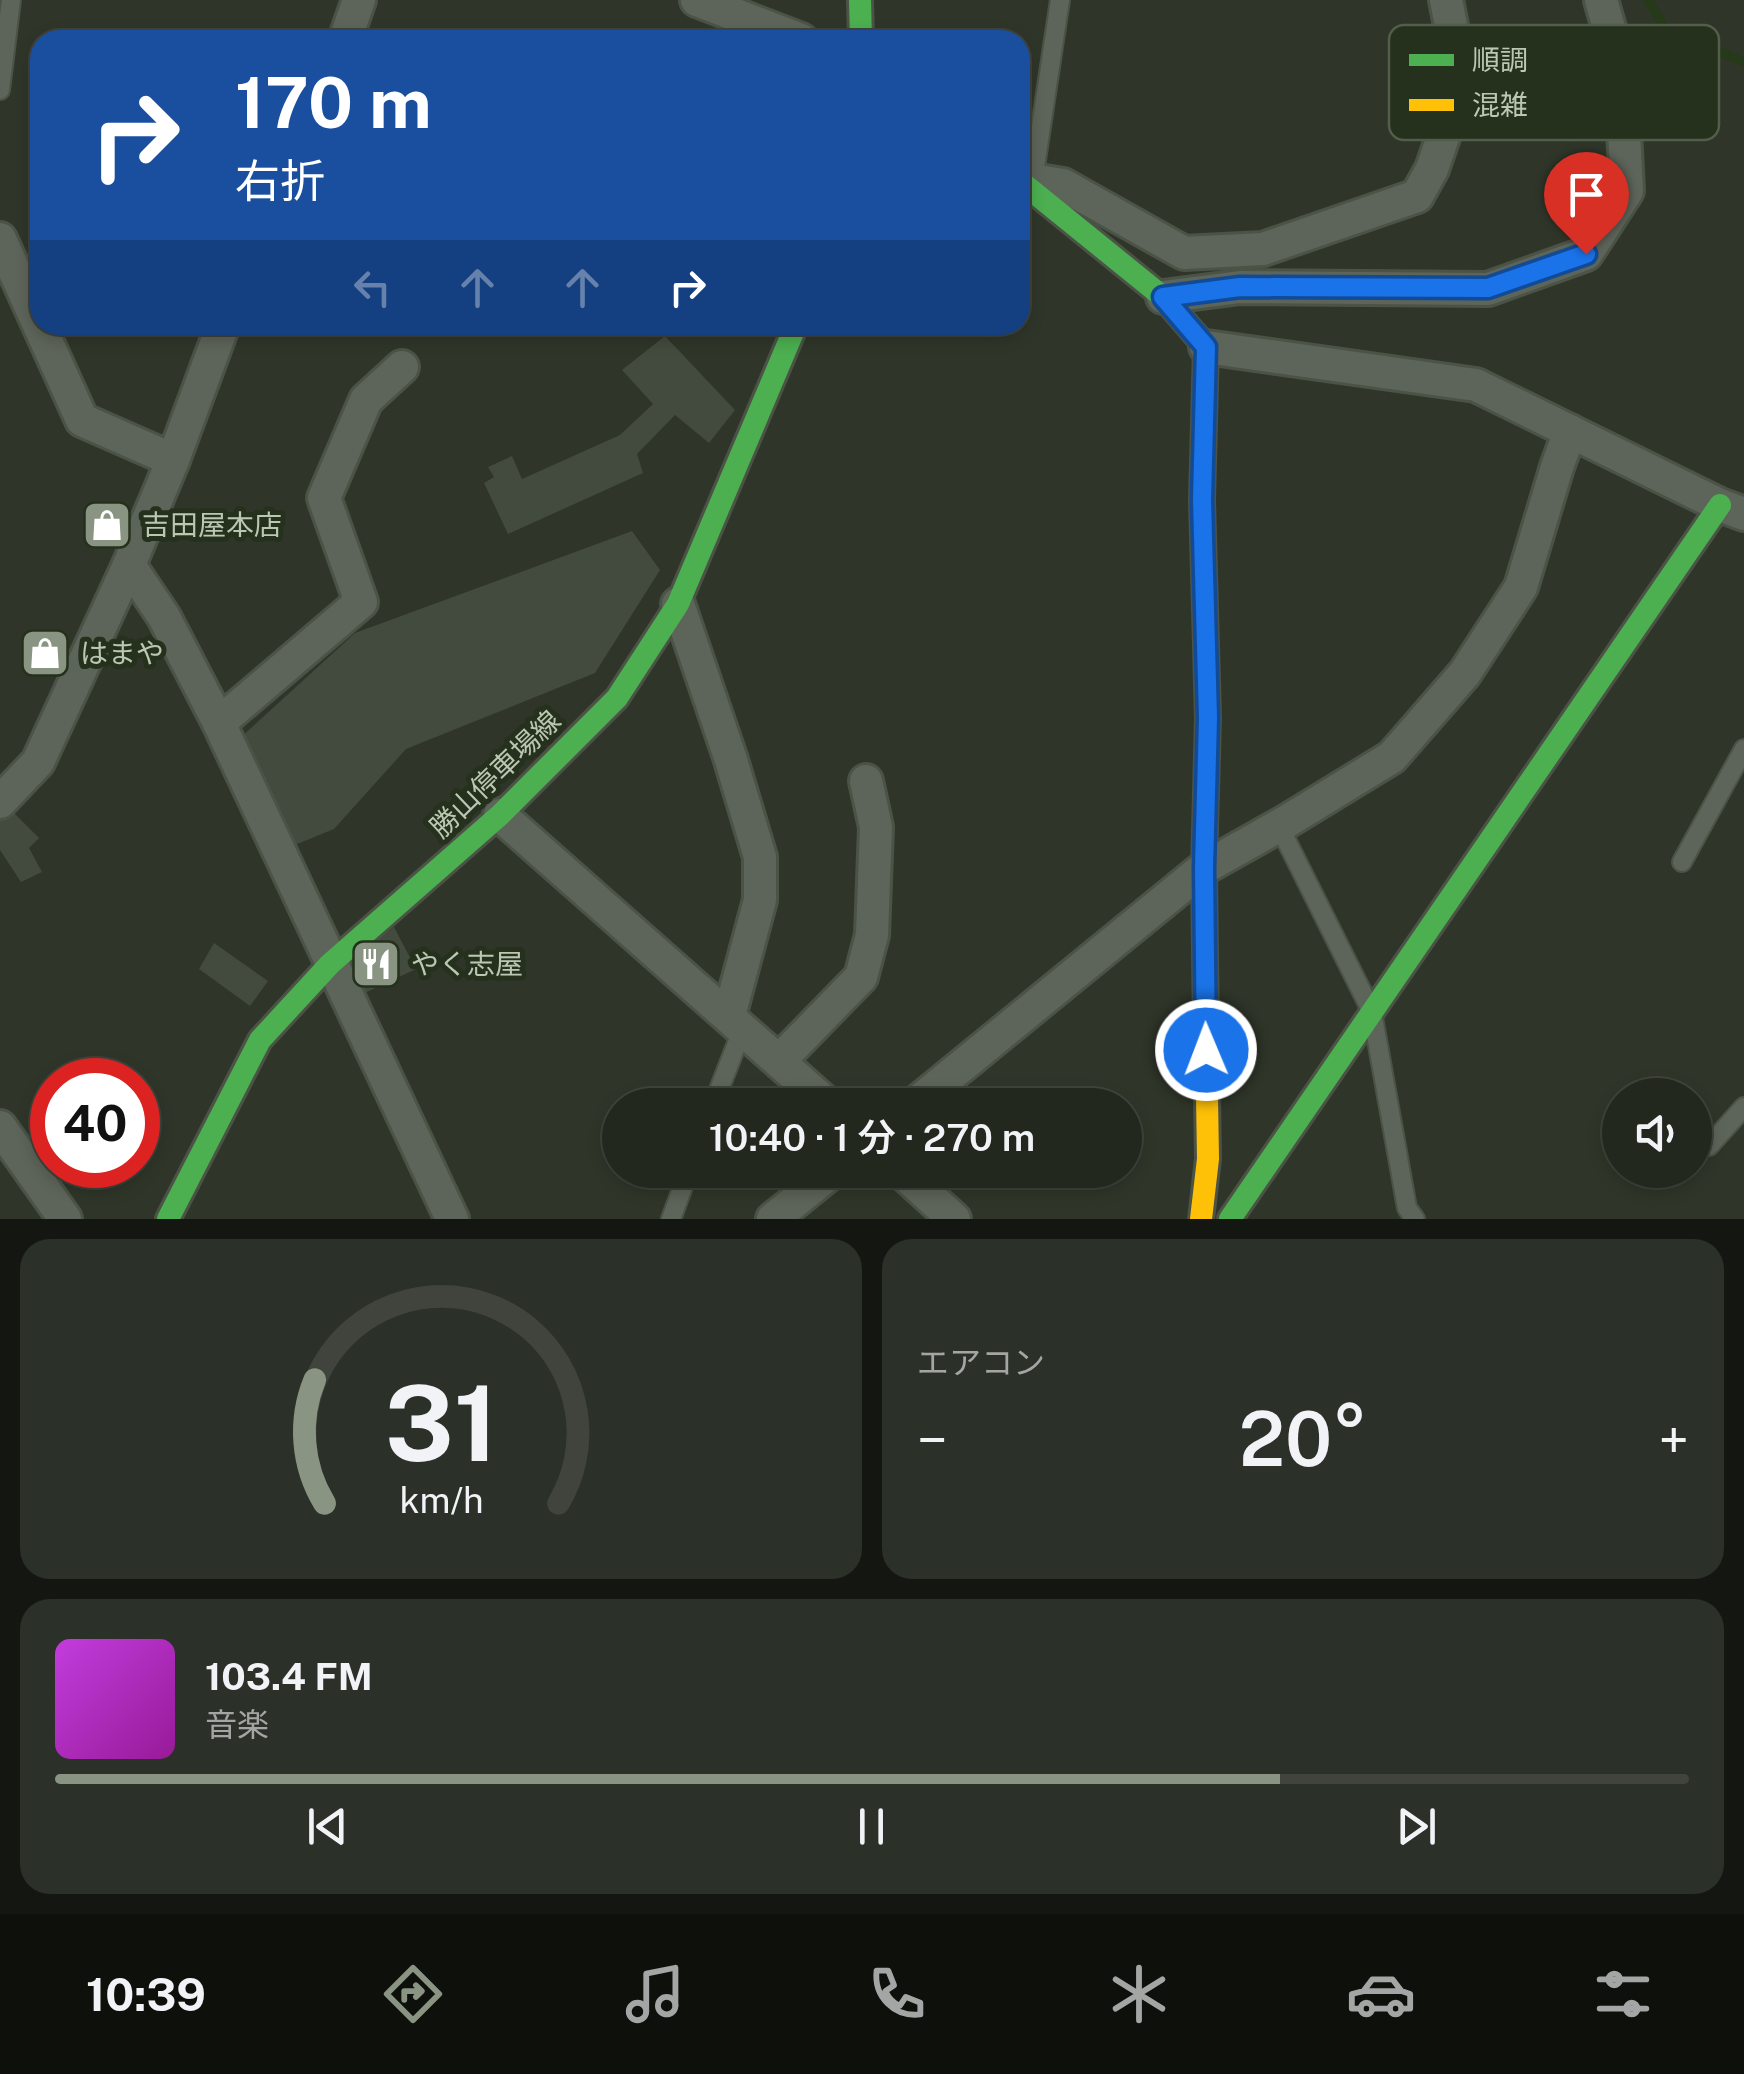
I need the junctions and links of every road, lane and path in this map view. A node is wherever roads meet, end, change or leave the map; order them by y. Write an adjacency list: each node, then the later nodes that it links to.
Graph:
1 (12, 0): 13 (lane)
2 (358, 0): 10 (street)
3 (696, 0): 11 (street)
4 (860, 0): 12 (street)
5 (1060, 0): 16 (lane)
6 (1446, 0): 8 (street)
7 (1600, 0): 9 (street)
8 (1451, 25)
9 (1608, 25)
10 (348, 30)
11 (775, 30)
12 (861, 30)
13 (0, 90)
14 (1442, 140): 17 (street)
15 (1624, 140): 20 (street)
16 (1030, 150)
17 (1030, 181)
18 (1030, 185): 20 (street)
19 (0, 239): 21 (street)
20 (1163, 297): 25 (street)
21 (30, 305)
22 (43, 335): 28 (street)
23 (219, 335): 28 (street)
24 (792, 335): 31 (street, 勝山停車場線)
25 (1206, 347): 27 (street); 39 (street)
26 (402, 367): 32 (street)
27 (1570, 431): 29 (street); 37 (street)
28 (172, 460): 30 (street)
29 (1732, 509): 41 (street)
30 (130, 565): 32 (street); 35 (street)
31 (678, 604): 36 (street, 勝山停車場線); 42 (street)
32 (219, 724): 40 (street)
33 (1744, 749): 38 (lane)
34 (866, 780): 43 (street)
35 (0, 802)
36 (500, 815): 40 (street, 勝山停車場線); 42 (street)
37 (1280, 826): 39 (street); 41 (lane)
38 (1682, 862)
39 (1204, 868): 46 (street); 61 (street)
40 (330, 964): 50 (street, 勝山停車場線); 57 (street)
41 (1372, 1012): 62 (street); 63 (lane)
42 (736, 1022): 43 (street); 44 (lane)
43 (778, 1060): 45 (street)
44 (718, 1088)
45 (809, 1088)
46 (935, 1088)
47 (1744, 1107): 49 (lane)
48 (0, 1127): 54 (street)
49 (1712, 1143)
50 (190, 1178): 55 (street, 勝山停車場線); 56 (street)
51 (682, 1188): 58 (lane)
52 (811, 1188): 59 (street)
53 (920, 1188): 60 (street)
54 (65, 1219)
55 (168, 1219)
56 (196, 1219)
57 (452, 1219)
58 (671, 1219)
59 (772, 1219)
60 (954, 1219)
61 (1201, 1219)
62 (1230, 1219)
63 (1415, 1219)

